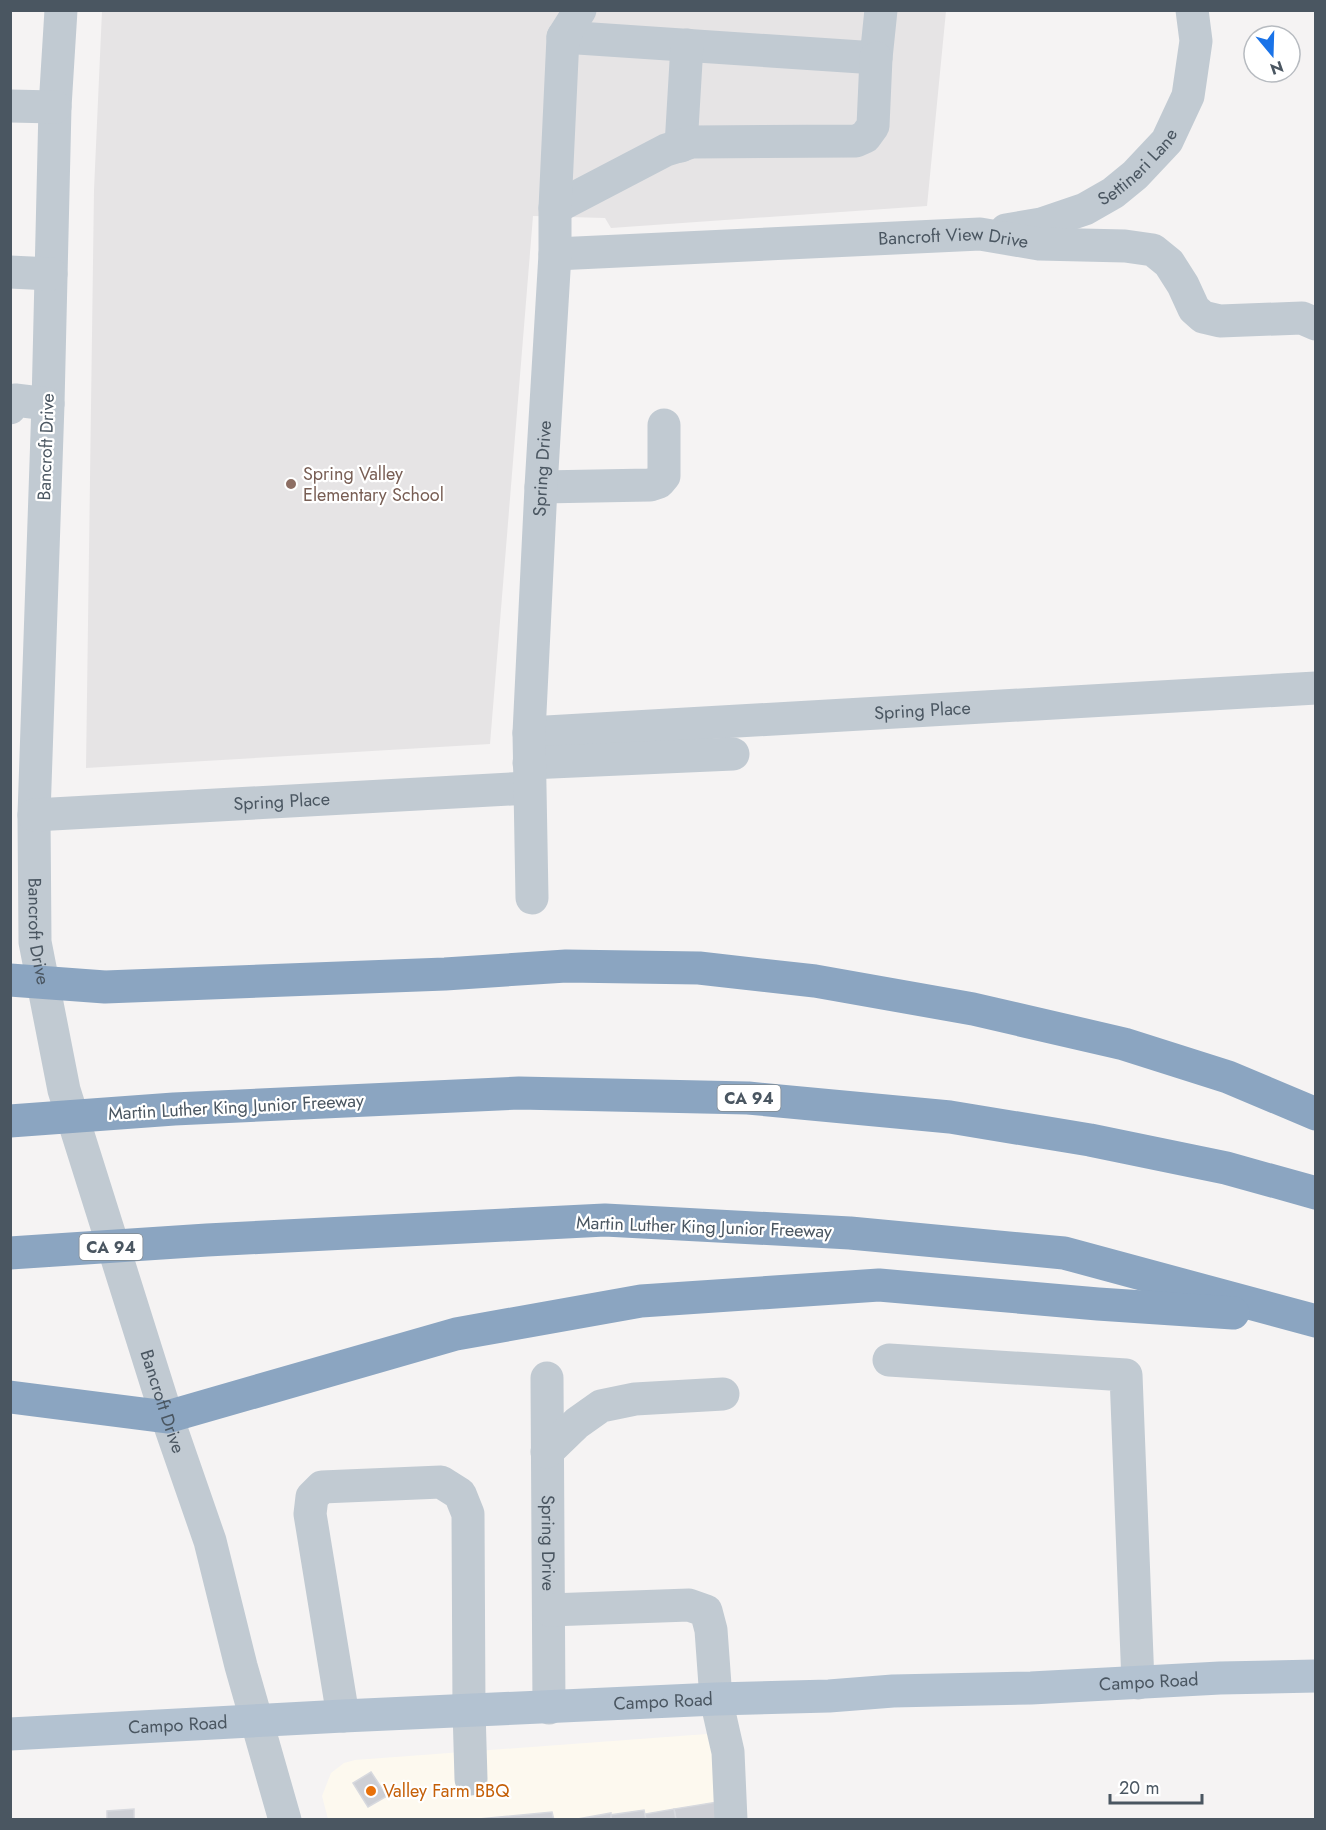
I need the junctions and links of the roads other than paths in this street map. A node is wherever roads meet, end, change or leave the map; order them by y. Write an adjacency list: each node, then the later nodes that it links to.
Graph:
1 (62, 10): 8 (street, Bancroft Drive)
2 (880, 10): 6 (street)
3 (1192, 10): 11 (street, Settineri Lane)
4 (572, 24): 5 (street); 10 (street, Spring Drive)
5 (687, 45): 6 (street); 9 (street)
6 (876, 58): 9 (street)
7 (10, 106): 8 (street)
8 (55, 107): 14 (street, Bancroft Drive)
9 (681, 146): 10 (street)
10 (555, 208): 12 (street, Spring Drive)
11 (980, 234): 12 (street, Bancroft View Drive); 15 (street, Bancroft View Drive)
12 (555, 254): 19 (street, Spring Drive)
13 (10, 272): 14 (street)
14 (51, 273): 16 (street, Bancroft Drive)
15 (1316, 324)
16 (48, 404): 17 (street); 21 (street, Bancroft Drive)
17 (10, 408)
18 (664, 425): 19 (street)
19 (542, 487): 23 (street, Spring Drive)
20 (1316, 688): 23 (street, Spring Place)
21 (24, 692): 24 (street, Bancroft Drive)
22 (733, 754): 23 (street)
23 (529, 762): 24 (street, Spring Place); 25 (street, Spring Drive)
24 (34, 815): 27 (street, Bancroft Drive)
25 (532, 898)
26 (10, 980): 27 (highway)
27 (43, 982): 28 (highway); 37 (street, Bancroft Drive)
28 (1316, 1114)
29 (10, 1121): 30 (highway, Martin Luther King Junior Freeway / CA 94)
30 (1316, 1193)
31 (12, 1253): 32 (highway, Martin Luther King Junior Freeway / CA 94)
32 (1311, 1320): 37 (highway)
33 (889, 1360): 41 (street)
34 (547, 1378): 38 (street, Spring Drive)
35 (723, 1394): 38 (street)
36 (10, 1397): 37 (highway)
37 (167, 1417): 46 (street, Bancroft Drive)
38 (547, 1452): 39 (street, Spring Drive)
39 (549, 1610): 42 (street); 43 (street, Spring Drive)
40 (1316, 1676): 41 (main road, Campo Road)
41 (1138, 1683): 42 (main road, Campo Road)
42 (716, 1699): 43 (main road, Campo Road); 50 (street)
43 (549, 1708): 44 (main road, Campo Road)
44 (468, 1710): 45 (main road, Campo Road); 45 (street); 48 (street)
45 (343, 1716): 46 (main road, Campo Road)
46 (257, 1722): 47 (main road, Campo Road); 49 (street, Bancroft Drive)
47 (10, 1734)
48 (471, 1779)
49 (280, 1819)
50 (731, 1820)

